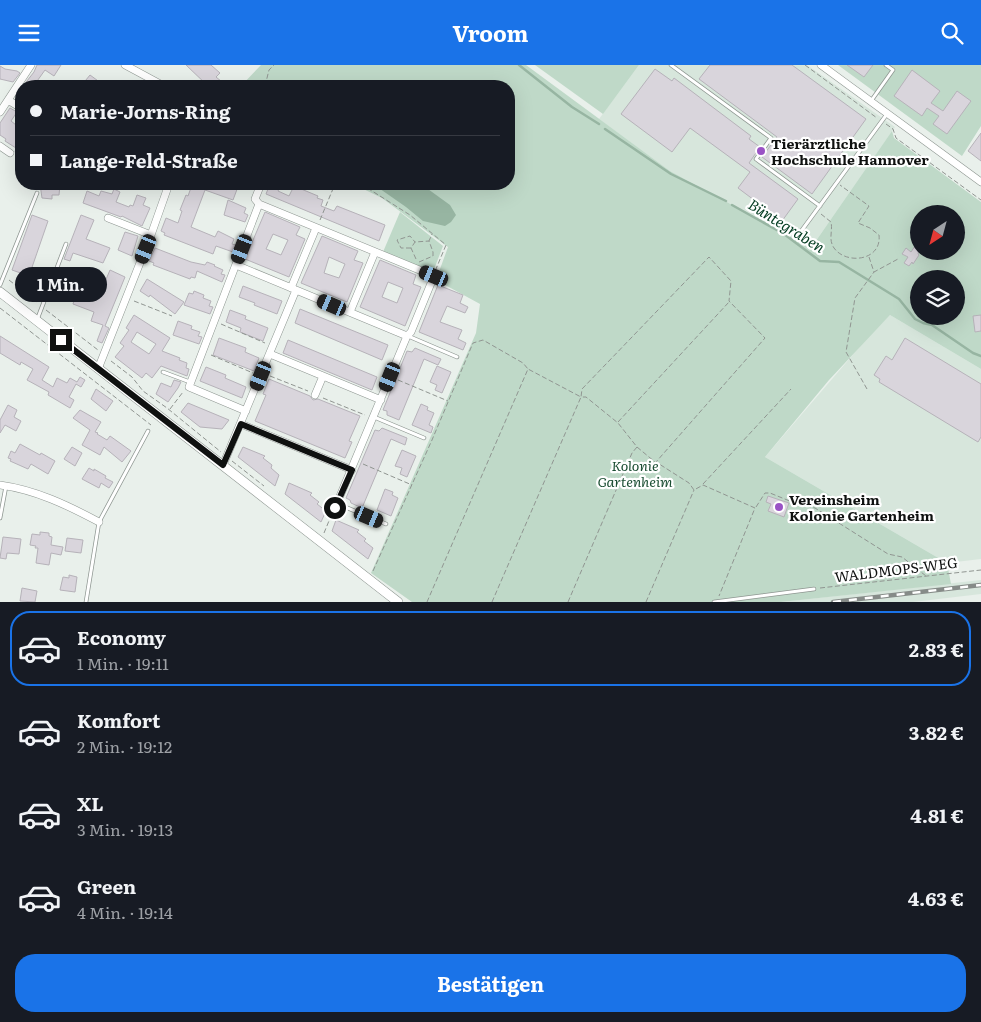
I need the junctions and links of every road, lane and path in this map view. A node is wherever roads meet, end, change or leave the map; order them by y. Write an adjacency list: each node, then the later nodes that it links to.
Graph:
1 (31, 65): 8 (street)
2 (125, 65): 9 (street)
3 (274, 65): 10 (path)
4 (671, 65): 29 (lane)
5 (805, 65): 17 (path)
6 (821, 65): 13 (street)
7 (886, 65): 13 (lane)
8 (21, 80)
9 (153, 80)
10 (266, 80)
11 (15, 89): 12 (street)
12 (8, 100): 14 (street); 15 (street)
13 (871, 101): 16 (street)
14 (15, 104)
15 (0, 112)
16 (887, 114): 17 (lane); 20 (street)
17 (882, 121): 21 (lane); 27 (path)
18 (0, 146): 19 (street)
19 (10, 153)
20 (981, 182)
21 (837, 183): 29 (lane); 42 (path)
22 (167, 190): 35 (street)
23 (259, 190): 28 (street)
24 (332, 190): 32 (path)
25 (370, 190): 34 (path)
26 (37, 193): 49 (lane)
27 (981, 200)
28 (259, 204): 32 (street); 45 (street)
29 (820, 206): 30 (lane)
30 (817, 211): 33 (lane); 42 (path)
31 (108, 218): 35 (street)
32 (316, 227): 40 (street); 51 (street)
33 (802, 230)
34 (432, 233): 36 (path); 44 (path)
35 (151, 235): 53 (street)
36 (429, 241): 37 (path); 41 (path)
37 (415, 242): 39 (path); 39 (path)
38 (66, 244): 55 (lane)
39 (411, 248): 46 (path)
40 (374, 252): 46 (street); 57 (street)
41 (433, 256): 44 (path); 46 (path)
42 (869, 256): 47 (path)
43 (898, 259): 47 (path)
44 (440, 260): 48 (path)
45 (236, 265): 51 (street); 60 (street)
46 (416, 265): 48 (street)
47 (874, 272): 75 (path)
48 (434, 276): 61 (street)
49 (4, 277): 50 (lane); 55 (path)
50 (0, 285)
51 (294, 289): 57 (street); 62 (street)
52 (0, 292): 59 (street)
53 (126, 299): 58 (path); 65 (street)
54 (729, 301): 77 (path); 83 (path); 91 (path)
55 (42, 307): 59 (lane); 65 (path)
56 (0, 308): 85 (path)
57 (350, 312): 61 (street)
58 (172, 316)
59 (37, 321): 67 (street)
60 (214, 321): 62 (path); 63 (street)
61 (407, 336): 66 (lane); 72 (street)
62 (273, 347): 64 (street)
63 (203, 352): 71 (path); 73 (street)
64 (270, 354): 70 (street); 71 (street)
65 (104, 355): 67 (street); 80 (path)
66 (457, 357)
67 (98, 369): 89 (street)
68 (528, 369): 77 (path); 79 (path); 110 (path)
69 (163, 372): 73 (lane)
70 (323, 375): 76 (street); 78 (street)
71 (261, 376): 81 (street)
72 (390, 377): 78 (street); 79 (path)
73 (190, 385): 80 (path); 81 (street)
74 (791, 389): 95 (path)
75 (867, 389)
76 (316, 395)
77 (581, 397): 83 (path); 111 (path)
78 (381, 400): 82 (street)
79 (448, 401): 94 (path)
80 (169, 409): 89 (path)
81 (246, 411): 84 (street)
82 (374, 417): 87 (lane); 90 (street)
83 (618, 423): 88 (path)
84 (241, 424): 89 (street); 92 (street)
85 (151, 425)
86 (148, 431): 101 (lane)
87 (424, 438)
88 (637, 447): 91 (path); 112 (path)
89 (225, 461): 96 (path); 106 (street)
90 (355, 461): 92 (street); 94 (path)
91 (656, 462): 97 (path)
92 (352, 470): 98 (street)
93 (3, 485): 100 (lane); 101 (street)
94 (412, 485): 106 (path)
95 (703, 485): 97 (path); 99 (path)
96 (264, 486)
97 (694, 490): 113 (path)
98 (336, 506): 102 (lane); 103 (path)
99 (755, 507): 105 (path); 114 (path)
100 (0, 517)
101 (99, 522): 108 (lane)
102 (386, 524)
103 (324, 533)
104 (981, 569): 105 (path, WALDMOPS-WEG)
105 (926, 576): 107 (path, WALDMOPS-WEG)
106 (369, 579): 109 (street)
107 (814, 589): 114 (lane)
108 (86, 602)
109 (398, 602)
110 (427, 602)
111 (492, 602)
112 (568, 602)
113 (646, 602)
114 (716, 602)

